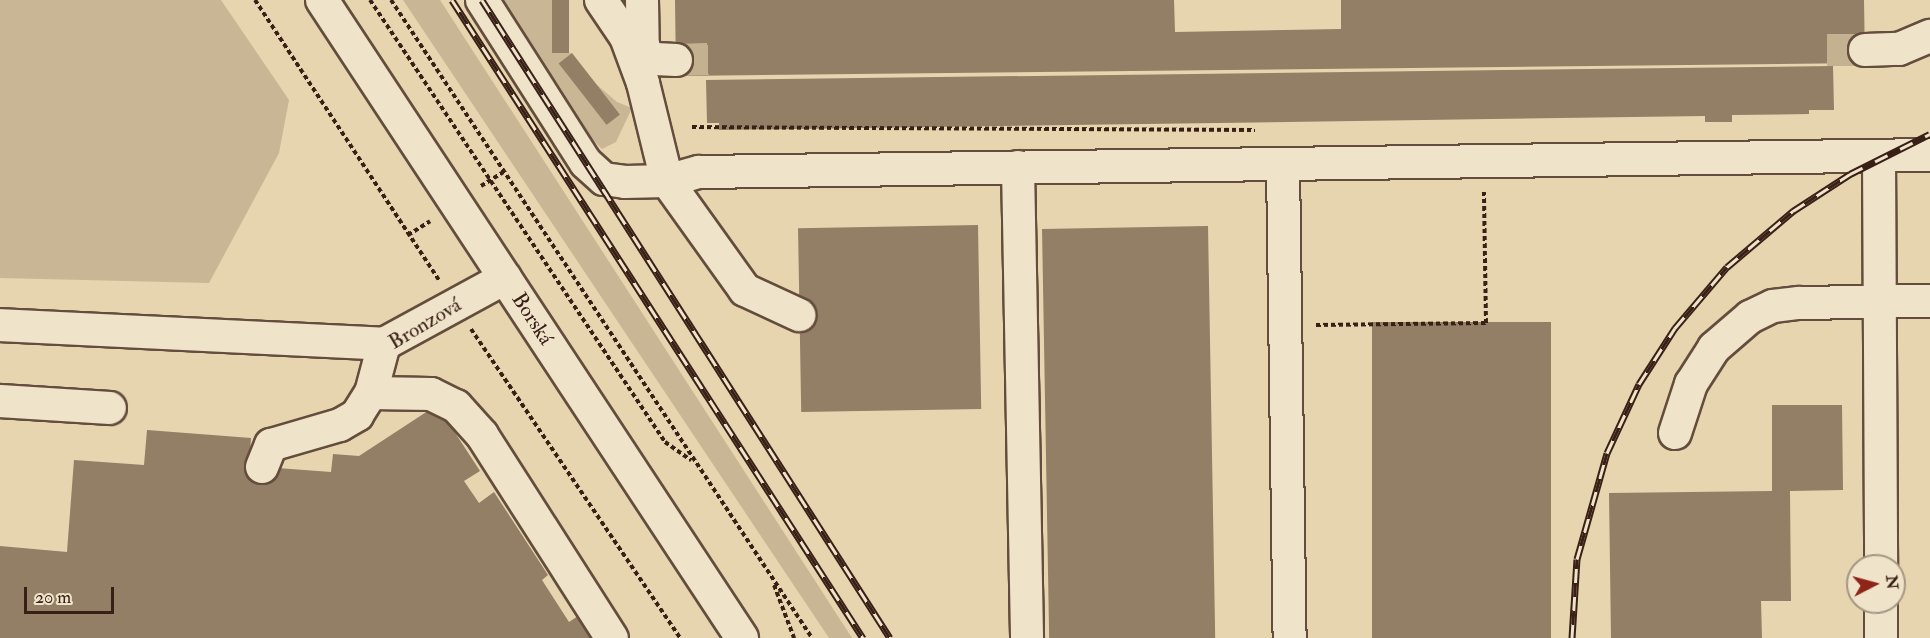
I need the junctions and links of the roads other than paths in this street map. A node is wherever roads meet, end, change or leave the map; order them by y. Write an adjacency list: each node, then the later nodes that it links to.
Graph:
1 (322, 0): 15 (street, Borská)
2 (482, 0): 14 (street)
3 (601, 0): 9 (street)
4 (642, 0): 6 (street)
5 (1930, 36): 7 (street)
6 (642, 43): 8 (street); 9 (street)
7 (1865, 50)
8 (676, 60)
9 (643, 82): 14 (street)
10 (1930, 155): 11 (street)
11 (1880, 156): 12 (street); 17 (street)
12 (1283, 164): 13 (street); 31 (street)
13 (1018, 168): 14 (street); 30 (street)
14 (667, 181): 18 (street)
15 (505, 278): 20 (street, Bronzová); 29 (street, Borská)
16 (1930, 301): 17 (street)
17 (1881, 302): 24 (street); 26 (street)
18 (799, 315)
19 (0, 325): 20 (street)
20 (384, 344): 21 (street, Bronzová)
21 (370, 393): 25 (street, Bronzová); 28 (street)
22 (0, 401): 23 (street)
23 (110, 408)
24 (1675, 433)
25 (262, 467)
26 (1881, 554)
27 (1881, 614): 32 (street)
28 (612, 638)
29 (742, 638)
30 (1027, 638)
31 (1290, 638)
32 (1881, 638)

